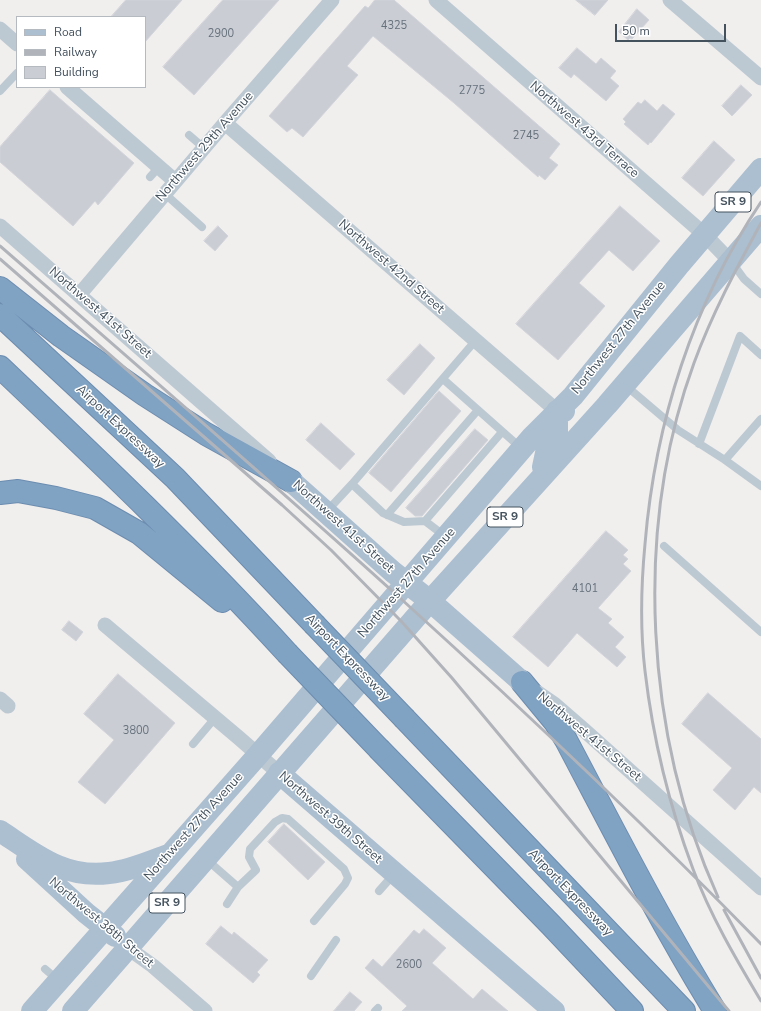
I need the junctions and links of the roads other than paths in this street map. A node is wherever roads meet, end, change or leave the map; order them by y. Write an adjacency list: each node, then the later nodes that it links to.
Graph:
1 (436, 0): 19 (street, Northwest 43rd Terrace)
2 (670, 0): 7 (street)
3 (327, 2): 10 (street, Northwest 29th Avenue)
4 (0, 29): 5 (street)
5 (16, 43)
6 (16, 74): 9 (lane)
7 (761, 78)
8 (67, 88): 14 (street)
9 (0, 91)
10 (225, 123): 12 (street, Northwest 29th Avenue); 25 (street, Northwest 42nd Street)
11 (189, 135): 12 (lane)
12 (204, 148): 14 (street, Northwest 29th Avenue)
13 (761, 169): 19 (main road, Northwest 27th Avenue / SR 9)
14 (175, 181): 15 (street, Northwest 29th Avenue)
15 (164, 193): 18 (lane); 22 (street, Northwest 29th Avenue)
16 (0, 226): 22 (street, Northwest 41st Street)
17 (761, 226): 20 (main road, SR 9)
18 (202, 227)
19 (705, 235): 20 (street, Northwest 43rd Terrace); 32 (main road, Northwest 27th Avenue / SR 9)
20 (730, 261): 23 (lane); 29 (main road, SR 9)
21 (0, 288): 39 (highway)
22 (79, 294): 39 (street, Northwest 41st Street)
23 (761, 294)
24 (0, 315): 76 (highway, Airport Expressway, bridge)
25 (476, 340): 28 (lane); 32 (street, Northwest 42nd Street)
26 (761, 355): 35 (lane)
27 (0, 367): 52 (highway)
28 (443, 379): 31 (lane); 40 (lane)
29 (625, 384): 30 (main road, SR 9); 35 (lane)
30 (607, 405): 32 (main road); 38 (main road, SR 9)
31 (478, 410): 34 (lane); 44 (lane)
32 (557, 411): 36 (main road, Northwest 27th Avenue / SR 9); 38 (main road)
33 (761, 419): 37 (lane)
34 (502, 432): 36 (lane); 45 (lane)
35 (698, 444): 37 (lane)
36 (522, 449): 46 (main road, Northwest 27th Avenue / SR 9)
37 (725, 460): 41 (lane)
38 (542, 476): 49 (main road, SR 9)
39 (291, 481): 43 (main road, Northwest 41st Street)
40 (352, 484): 43 (lane); 44 (lane)
41 (761, 486)
42 (0, 493): 52 (highway)
43 (327, 512): 48 (main road, Northwest 41st Street)
44 (387, 515): 45 (lane)
45 (424, 521): 46 (lane)
46 (446, 537): 48 (main road, Northwest 27th Avenue / SR 9)
47 (664, 546): 51 (lane)
48 (407, 583): 49 (main road, Northwest 41st Street); 56 (main road, Northwest 27th Avenue / SR 9)
49 (430, 601): 53 (main road, Northwest 41st Street); 57 (main road, SR 9)
50 (105, 625): 54 (street, Northwest 39th Street)
51 (761, 632)
52 (287, 653): 75 (highway, bridge)
53 (522, 682): 63 (street, Northwest 41st Street); 77 (highway)
54 (215, 718): 55 (lane); 56 (street, Northwest 39th Street)
55 (193, 744)
56 (258, 755): 57 (street, Northwest 39th Street); 59 (main road, Northwest 27th Avenue / SR 9)
57 (279, 773): 60 (main road, SR 9); 61 (main road, Northwest 39th Street)
58 (0, 832): 59 (main road); 67 (main road, Northwest 38th Street)
59 (169, 855): 67 (main road, Northwest 27th Avenue / SR 9)
60 (205, 859): 62 (lane); 69 (main road, SR 9)
61 (394, 874): 64 (lane); 74 (main road, Northwest 39th Street)
62 (238, 887): 65 (lane); 66 (lane)
63 (761, 888)
64 (380, 891)
65 (227, 904)
66 (314, 921)
67 (105, 928): 69 (main road, Northwest 38th Street); 71 (main road, Northwest 27th Avenue / SR 9)
68 (336, 940): 70 (lane)
69 (128, 948): 72 (main road, SR 9); 73 (street, Northwest 38th Street)
70 (311, 976)
71 (32, 1011)
72 (73, 1011)
73 (204, 1011)
74 (554, 1011)
75 (632, 1011)
76 (684, 1011)
77 (715, 1011)

